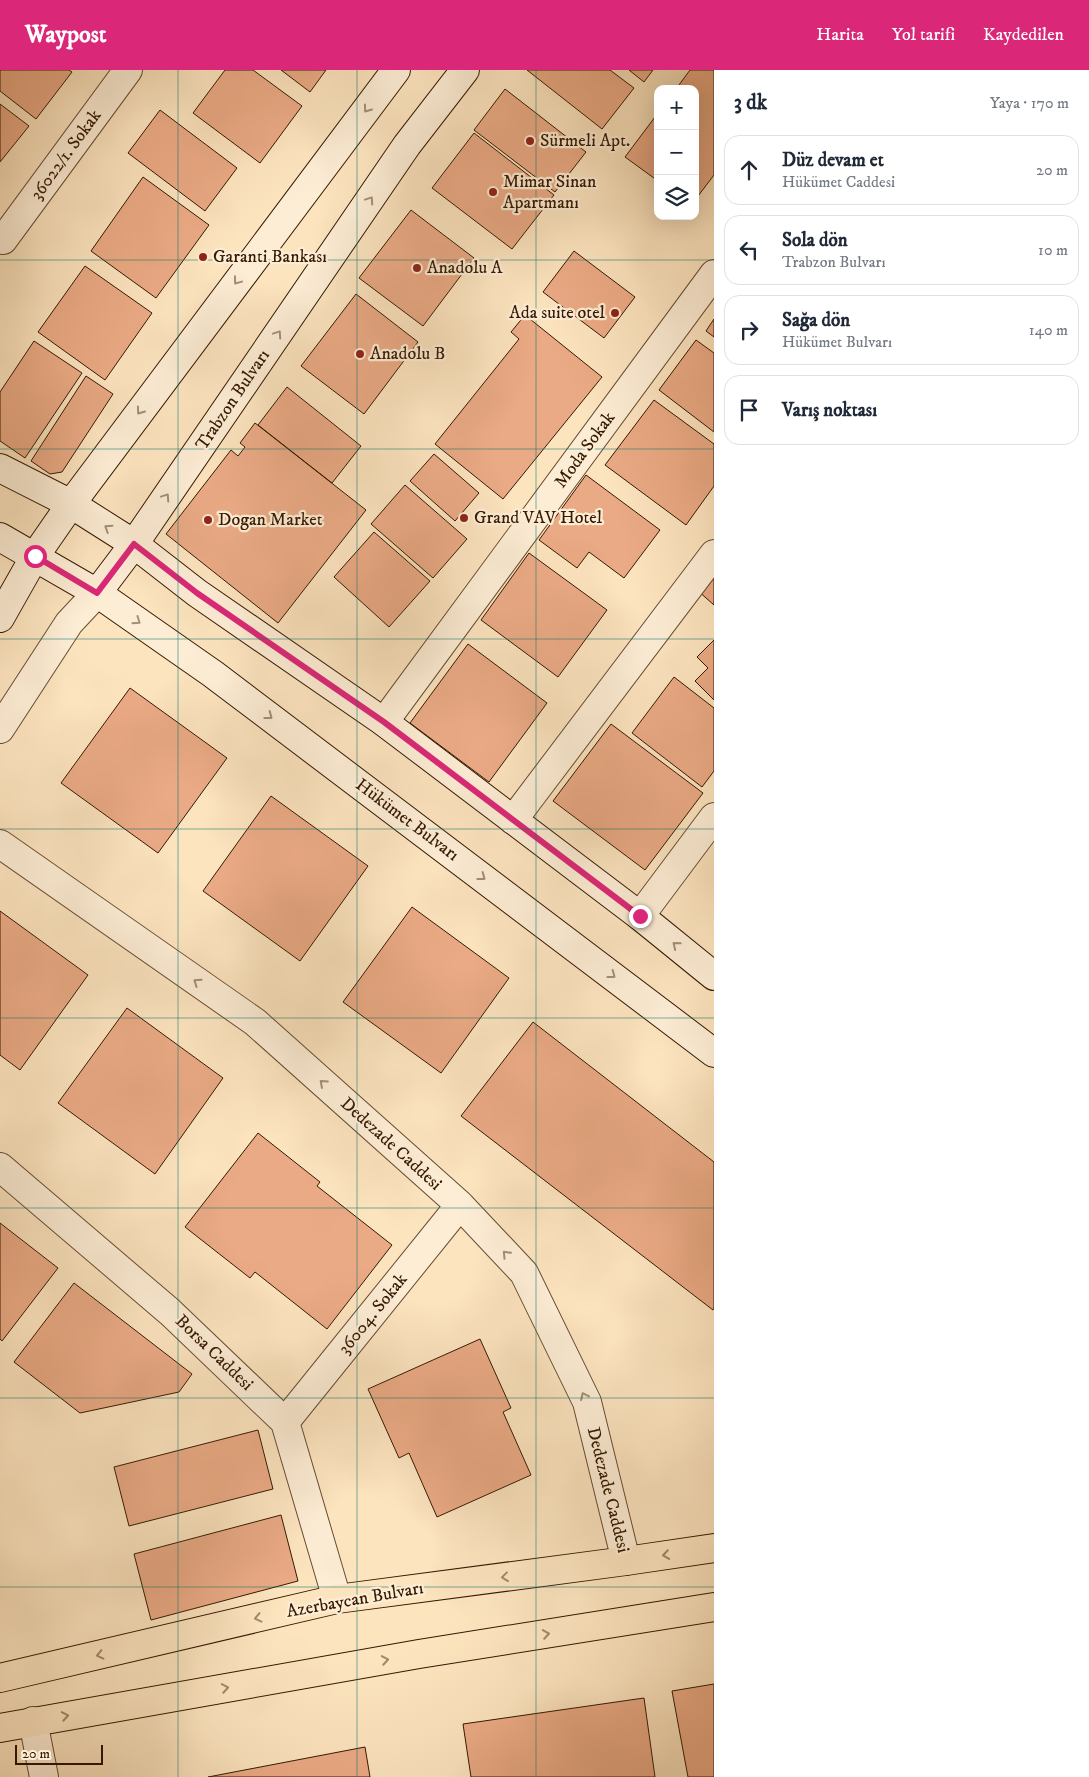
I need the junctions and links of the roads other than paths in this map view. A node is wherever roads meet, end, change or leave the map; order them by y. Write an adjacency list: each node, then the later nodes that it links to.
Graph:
1 (128, 70): 4 (street, 36022/1. Sokak)
2 (396, 70): 7 (street, one-way to 7)
3 (465, 70): 9 (street, Trabzon Bulvarı, one-way to 3)
4 (3, 240)
5 (714, 274): 14 (street, Moda Sokak)
6 (0, 468): 7 (street)
7 (71, 504): 9 (street, one-way to 7); 11 (street)
8 (0, 538): 11 (street, Hükümet Bulvarı)
9 (134, 544): 12 (street, Trabzon Bulvarı); 14 (street)
10 (714, 554): 17 (street)
11 (35, 556): 12 (street, Hükümet Bulvarı); 13 (street)
12 (97, 593): 15 (street, Trabzon Bulvarı); 21 (street, Hükümet Bulvarı, one-way to 21)
13 (0, 618)
14 (384, 722): 17 (street)
15 (0, 729)
16 (714, 817): 19 (street)
17 (513, 820): 19 (street)
18 (0, 844): 23 (street, Dedezade Caddesi, one-way to 18)
19 (640, 916): 20 (street, one-way to 19)
20 (714, 976)
21 (714, 1053)
22 (0, 1166): 24 (street, Borsa Caddesi)
23 (460, 1205): 24 (street, 36004. Sokak); 26 (street, Dedezade Caddesi, one-way to 23)
24 (285, 1422): 27 (street, Borsa Caddesi)
25 (714, 1548): 26 (main road, Azerbaycan Bulvarı, one-way to 26)
26 (626, 1561): 27 (main road, Azerbaycan Bulvarı, one-way to 27)
27 (337, 1599): 29 (main road, Azerbaycan Bulvarı, one-way to 29)
28 (714, 1607): 30 (main road, one-way to 28)
29 (0, 1678)
30 (33, 1722): 31 (main road); 32 (street)
31 (0, 1728)
32 (44, 1777)

